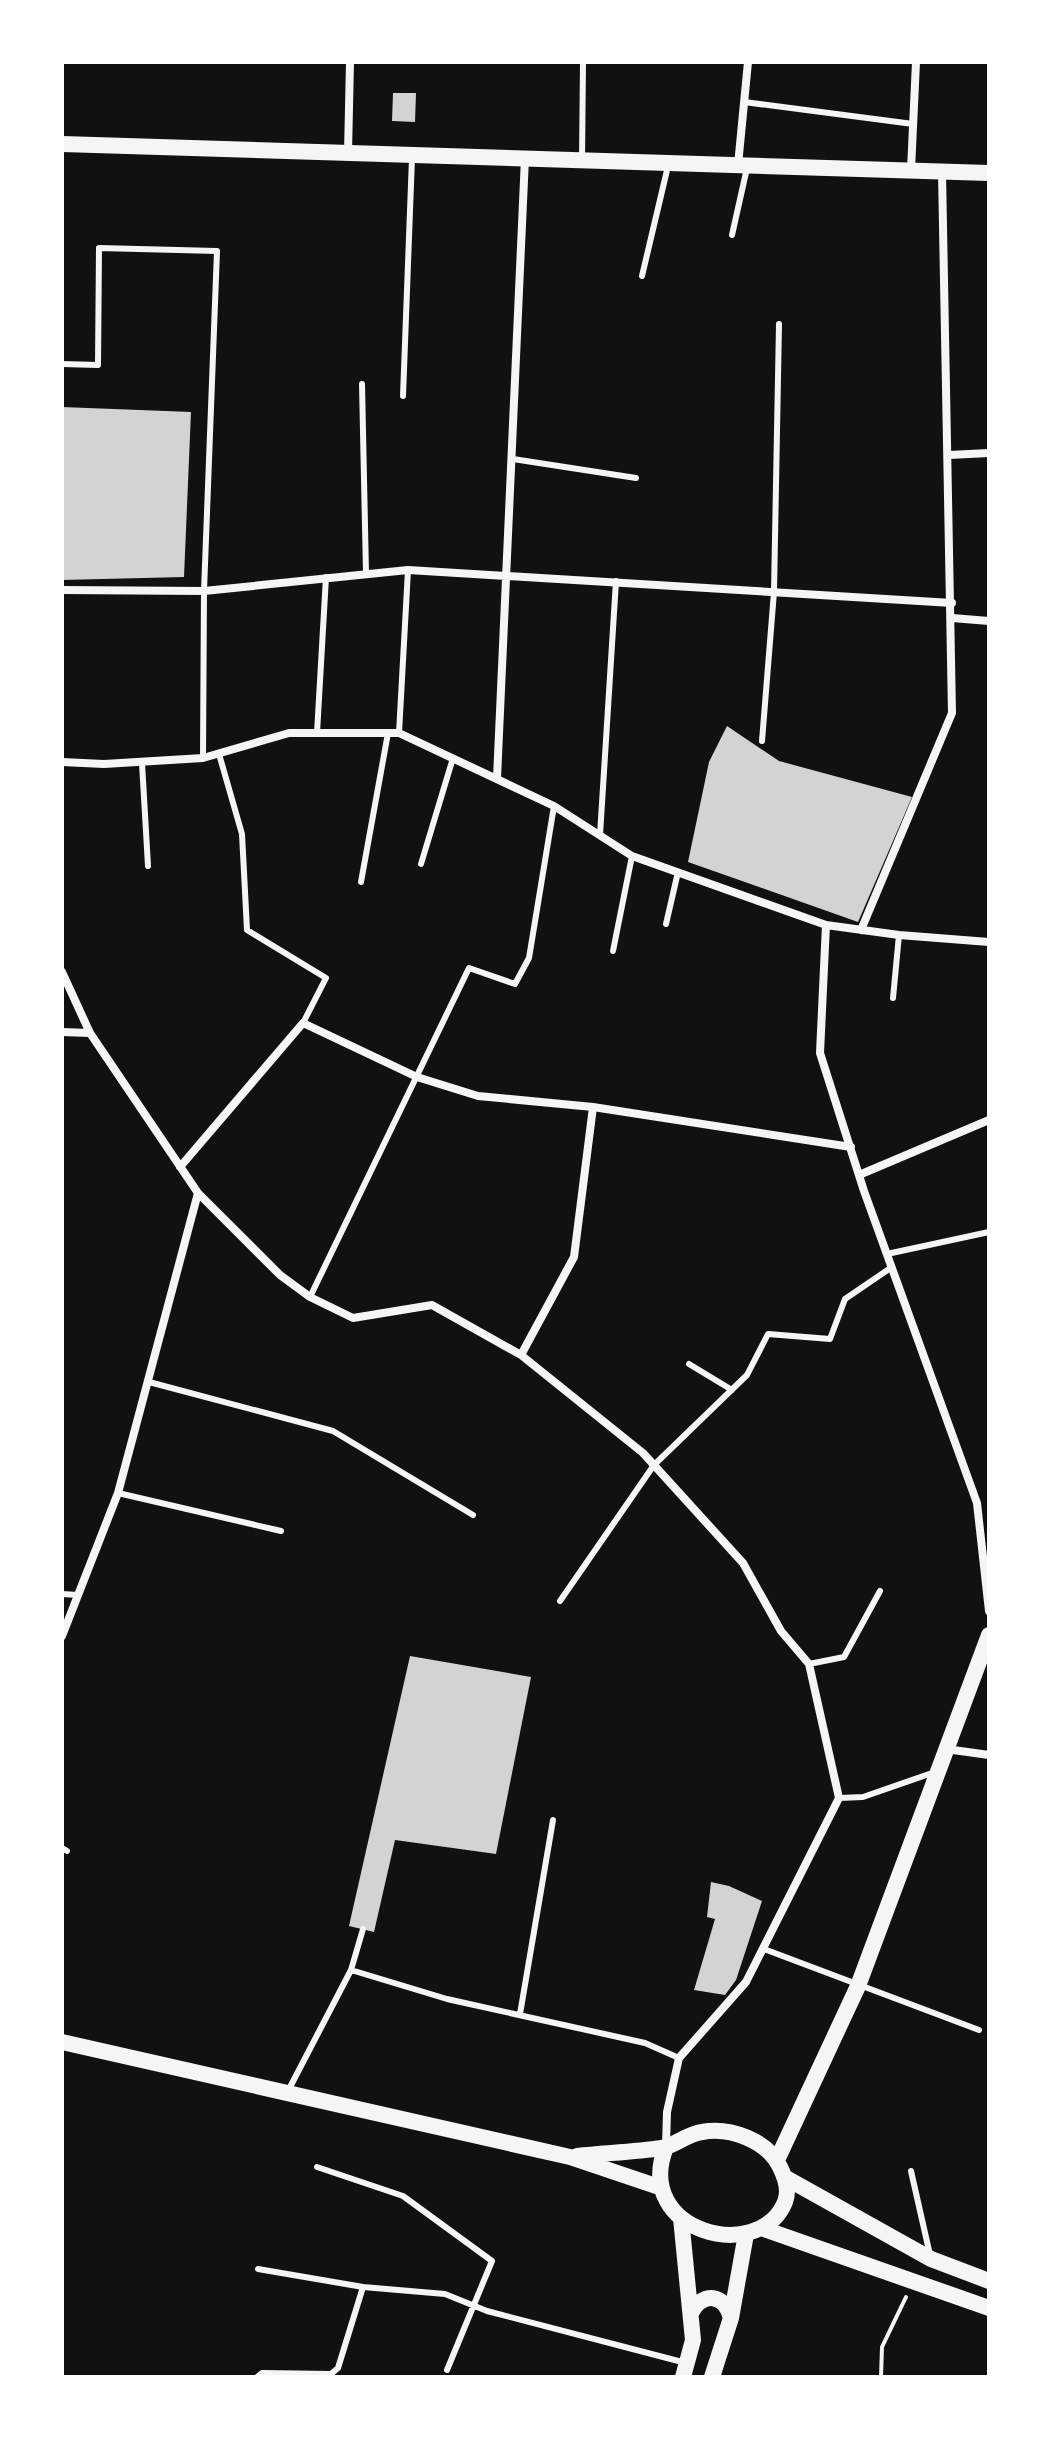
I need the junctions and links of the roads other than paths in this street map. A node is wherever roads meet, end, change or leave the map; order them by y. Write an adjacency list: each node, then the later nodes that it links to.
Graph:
1 (350, 62): 8 (street)
2 (583, 62): 11 (lane)
3 (748, 62): 5 (street)
4 (916, 62): 6 (street)
5 (744, 102): 6 (lane); 13 (street)
6 (913, 124): 14 (street)
7 (62, 144): 8 (main road)
8 (348, 153): 9 (main road)
9 (412, 155): 10 (main road); 22 (lane)
10 (525, 158): 11 (main road); 25 (street)
11 (582, 160): 12 (main road)
12 (668, 163): 13 (main road); 18 (lane)
13 (743, 165): 14 (main road); 17 (lane)
14 (911, 170): 15 (main road)
15 (942, 171): 16 (main road); 24 (street)
16 (989, 173)
17 (732, 235)
18 (642, 276)
19 (779, 324): 34 (lane)
20 (62, 364): 33 (lane)
21 (362, 384): 28 (lane)
22 (403, 396)
23 (989, 453): 24 (street)
24 (949, 455): 35 (street)
25 (513, 459): 26 (lane); 29 (street)
26 (636, 478)
27 (408, 570): 28 (street); 29 (street); 40 (lane)
28 (366, 573): 30 (street)
29 (508, 574): 31 (street); 47 (street)
30 (326, 576): 33 (street); 38 (lane)
31 (616, 581): 34 (street); 49 (lane)
32 (62, 590): 33 (street)
33 (204, 591): 43 (lane)
34 (774, 592): 35 (street); 41 (lane)
35 (952, 603): 36 (street)
36 (952, 618): 37 (street); 57 (street)
37 (989, 621)
38 (317, 733): 39 (street); 42 (street)
39 (388, 733): 40 (street); 54 (lane)
40 (399, 733): 44 (street)
41 (762, 741)
42 (219, 754): 43 (street); 63 (lane)
43 (203, 758): 46 (street)
44 (453, 758): 47 (street); 51 (lane)
45 (62, 762): 46 (street)
46 (142, 763): 52 (lane)
47 (497, 778): 48 (street)
48 (554, 806): 49 (street); 66 (lane)
49 (600, 835): 50 (street)
50 (632, 856): 53 (street); 60 (lane)
51 (421, 864)
52 (148, 866)
53 (678, 872): 55 (lane); 56 (street)
54 (361, 882)
55 (666, 924)
56 (826, 925): 57 (street); 69 (street)
57 (861, 930): 58 (street)
58 (899, 935): 59 (street); 62 (lane)
59 (989, 942)
60 (613, 951)
61 (62, 972): 65 (street)
62 (893, 998)
63 (303, 1023): 66 (street); 70 (street)
64 (62, 1032): 65 (street)
65 (90, 1033): 70 (street)
66 (417, 1077): 67 (street); 76 (lane)
67 (593, 1107): 69 (street); 77 (street)
68 (989, 1120): 71 (street)
69 (851, 1147): 71 (street)
70 (180, 1167): 72 (street)
71 (859, 1175): 74 (street)
72 (198, 1193): 76 (street); 79 (street)
73 (989, 1232): 74 (lane)
74 (887, 1254): 75 (street)
75 (892, 1267): 80 (lane); 89 (street)
76 (310, 1297): 77 (street)
77 (521, 1355): 81 (street)
78 (689, 1364): 80 (lane)
79 (149, 1382): 82 (street); 83 (lane)
80 (732, 1390): 81 (lane)
81 (654, 1465): 88 (lane); 92 (street)
82 (118, 1493): 84 (lane); 87 (street)
83 (473, 1515)
84 (281, 1531)
85 (880, 1591): 92 (lane)
86 (62, 1594): 87 (lane)
87 (79, 1595): 91 (street)
88 (560, 1601)
89 (989, 1611)
90 (989, 1635): 93 (main road)
91 (62, 1636)
92 (809, 1664): 96 (street)
93 (946, 1749): 94 (street); 95 (main road)
94 (989, 1755)
95 (938, 1770): 96 (lane); 101 (main road)
96 (839, 1798): 99 (street)
97 (553, 1820): 102 (lane)
98 (363, 1929): 100 (lane)
99 (764, 1949): 101 (lane); 105 (street)
100 (351, 1970): 102 (lane); 106 (lane)
101 (858, 1986): 103 (lane); 109 (main road)
102 (520, 2014): 105 (lane)
103 (979, 2030)
104 (62, 2042): 106 (main road)
105 (679, 2058): 107 (street)
106 (286, 2095): 108 (main road)
107 (666, 2147): 108 (main road); 109 (main road); 113 (main road)
108 (570, 2157): 113 (main road)
109 (777, 2160): 112 (main road)
110 (317, 2167): 120 (lane)
111 (911, 2171): 116 (lane)
112 (786, 2178): 115 (main road); 116 (main road)
113 (659, 2187): 114 (main road)
114 (681, 2218): 115 (main road); 122 (main road)
115 (753, 2231): 121 (main road); 123 (main road)
116 (931, 2259): 118 (main road)
117 (258, 2269): 119 (lane)
118 (989, 2281)
119 (363, 2287): 120 (lane); 126 (lane)
120 (475, 2306): 124 (lane); 125 (lane)
121 (989, 2308)
122 (691, 2313): 123 (main road); 125 (main road)
123 (731, 2318): 127 (main road)
124 (447, 2370)
125 (685, 2370)
126 (257, 2377)
127 (712, 2377)

